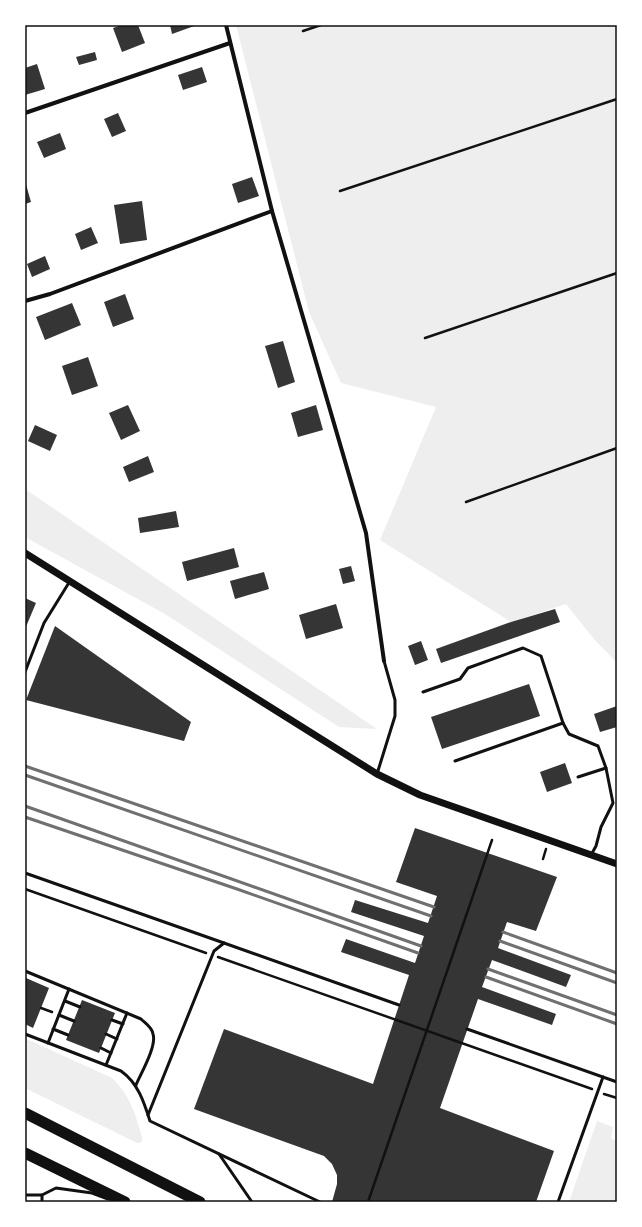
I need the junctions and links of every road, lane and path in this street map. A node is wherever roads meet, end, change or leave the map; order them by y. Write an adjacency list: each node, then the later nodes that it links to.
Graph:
1 (226, 25): 4 (street)
2 (321, 25): 3 (path)
3 (304, 31)
4 (230, 43): 6 (street); 8 (street)
5 (617, 99): 7 (path)
6 (25, 113)
7 (340, 191)
8 (272, 211): 10 (street); 16 (street)
9 (617, 273): 11 (path)
10 (25, 301)
11 (425, 338)
12 (617, 448): 13 (path)
13 (466, 502)
14 (25, 553): 15 (street)
15 (71, 581): 17 (lane); 22 (street)
16 (384, 662): 22 (lane)
17 (25, 672)
18 (423, 692): 19 (lane)
19 (563, 723): 20 (lane); 21 (lane)
20 (455, 762)
21 (606, 768): 23 (lane); 26 (lane)
22 (377, 774): 26 (street)
23 (578, 777)
24 (492, 840): 71 (path)
25 (547, 847): 27 (path)
26 (591, 855): 28 (street)
27 (543, 859)
28 (617, 864)
29 (25, 873): 31 (lane)
30 (25, 889): 32 (path)
31 (224, 943): 32 (lane); 36 (lane)
32 (212, 955): 57 (path); 60 (lane)
33 (25, 971): 34 (lane)
34 (69, 989): 35 (lane); 39 (lane)
35 (65, 1001): 37 (lane); 40 (lane)
36 (399, 1005)
37 (80, 1007)
38 (41, 1008): 40 (path)
39 (127, 1013): 43 (lane); 56 (lane)
40 (59, 1015): 42 (lane); 44 (lane)
41 (112, 1020): 43 (lane)
42 (74, 1022)
43 (123, 1024): 49 (lane)
44 (53, 1029): 48 (lane); 50 (lane)
45 (467, 1029): 54 (lane)
46 (25, 1034): 50 (lane)
47 (106, 1034): 49 (lane)
48 (68, 1035)
49 (117, 1039): 52 (lane)
50 (48, 1043): 53 (lane)
51 (101, 1048): 52 (lane)
52 (111, 1053): 53 (lane)
53 (106, 1066): 56 (lane)
54 (603, 1077): 55 (lane); 57 (lane)
55 (617, 1082)
56 (136, 1085): 60 (lane)
57 (598, 1092): 58 (path); 72 (lane)
58 (617, 1098)
59 (25, 1113): 68 (highway)
60 (148, 1115): 62 (lane)
61 (25, 1153): 67 (highway)
62 (219, 1154): 69 (lane); 70 (lane)
63 (25, 1195): 64 (lane)
64 (42, 1196): 65 (lane); 66 (lane)
65 (42, 1202)
66 (115, 1202)
67 (125, 1202)
68 (200, 1202)
69 (252, 1202)
70 (320, 1202)
71 (368, 1202)
72 (558, 1202)

